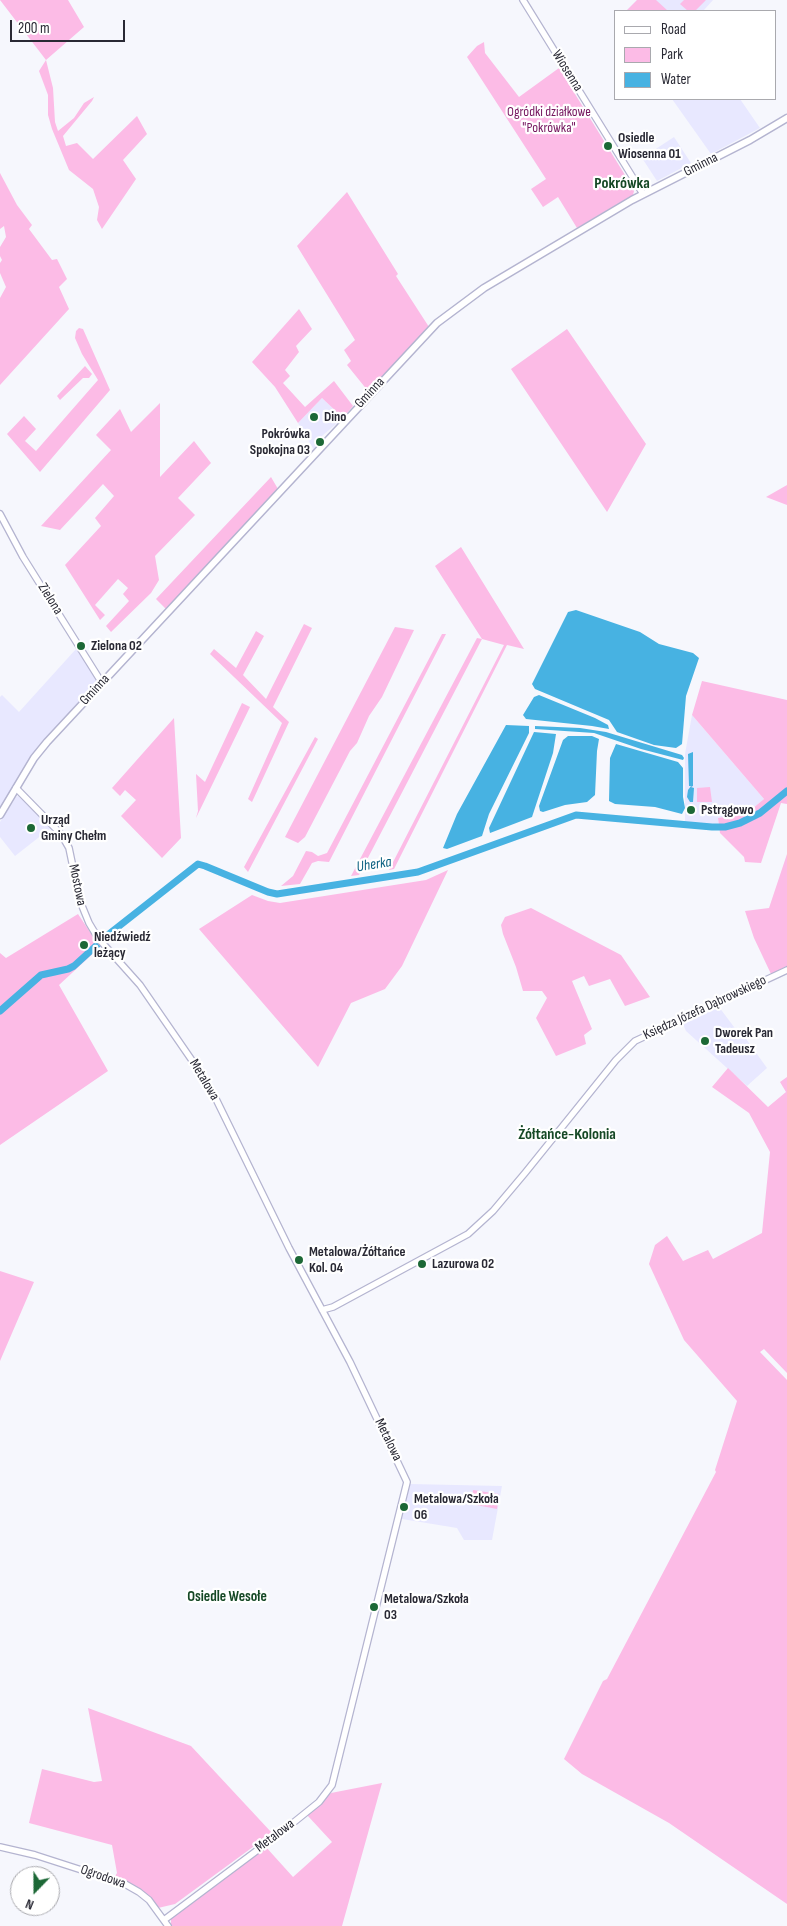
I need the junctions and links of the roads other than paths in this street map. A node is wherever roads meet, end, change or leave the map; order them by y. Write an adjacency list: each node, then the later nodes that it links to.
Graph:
1 (523, 0): 3 (street, Wiosenna)
2 (787, 118): 3 (main road, Gminna)
3 (643, 194): 5 (main road, Gminna)
4 (0, 514): 5 (street, Zielona)
5 (102, 683): 6 (main road, Gminna)
6 (16, 788): 7 (main road, Gminna); 8 (street, Mostowa)
7 (0, 815)
8 (98, 938): 10 (street, Metalowa)
9 (787, 970): 10 (street, Księdza Józefa Dąbrowskiego)
10 (330, 1307): 11 (street, Metalowa); 11 (street)
11 (328, 1321): 13 (street, Metalowa)
12 (0, 1847): 13 (street, Ogrodowa)
13 (164, 1920): 14 (street)
14 (168, 1926)

